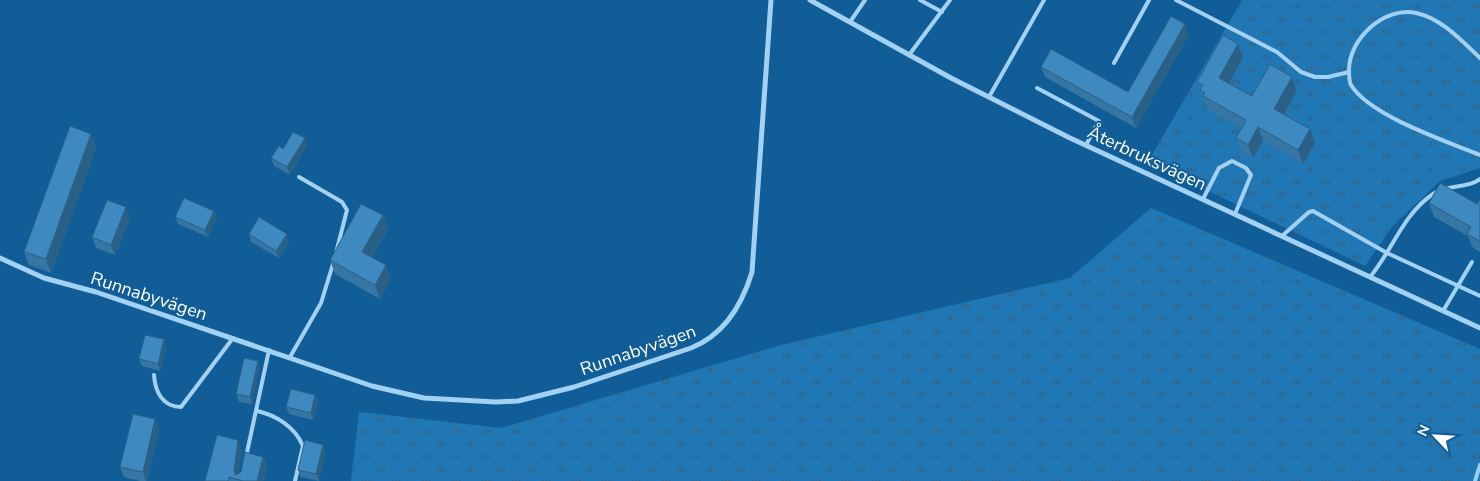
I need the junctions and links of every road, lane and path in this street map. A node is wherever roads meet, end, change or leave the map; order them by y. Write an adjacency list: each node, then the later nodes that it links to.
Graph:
1 (771, 0): 34 (street, Runnabyvägen)
2 (810, 0): 10 (street, Återbruksvägen)
3 (865, 0): 10 (lane)
4 (920, 0): 9 (lane)
5 (950, 0): 9 (lane)
6 (1044, 0): 16 (lane)
7 (1149, 0): 13 (lane)
8 (1176, 0): 14 (lane)
9 (942, 12): 11 (lane)
10 (850, 22): 11 (street, Återbruksvägen)
11 (910, 55): 16 (street, Återbruksvägen)
12 (1480, 58): 14 (lane)
13 (1114, 64)
14 (1349, 72): 18 (lane)
15 (1037, 88): 17 (lane)
16 (989, 97): 17 (street, Återbruksvägen)
17 (1086, 145): 21 (street, Återbruksvägen)
18 (1480, 154)
19 (299, 178): 34 (lane)
20 (1480, 179): 24 (lane)
21 (1203, 199): 22 (street, Återbruksvägen); 22 (lane)
22 (1235, 214): 23 (street, Återbruksvägen)
23 (1282, 236): 24 (lane); 27 (street, Återbruksvägen)
24 (1387, 253): 27 (lane); 28 (lane)
25 (0, 258): 32 (street, Runnabyvägen)
26 (1472, 262): 28 (lane)
27 (1370, 277): 30 (street, Återbruksvägen)
28 (1458, 286): 29 (lane); 30 (lane)
29 (1480, 296)
30 (1443, 312): 31 (street, Återbruksvägen)
31 (1480, 328)
32 (234, 338): 33 (street, Runnabyvägen); 35 (lane)
33 (269, 350): 34 (street, Runnabyvägen); 36 (lane)
34 (290, 357)
35 (154, 374)
36 (257, 411): 37 (lane); 38 (lane)
37 (245, 463)
38 (295, 481)

